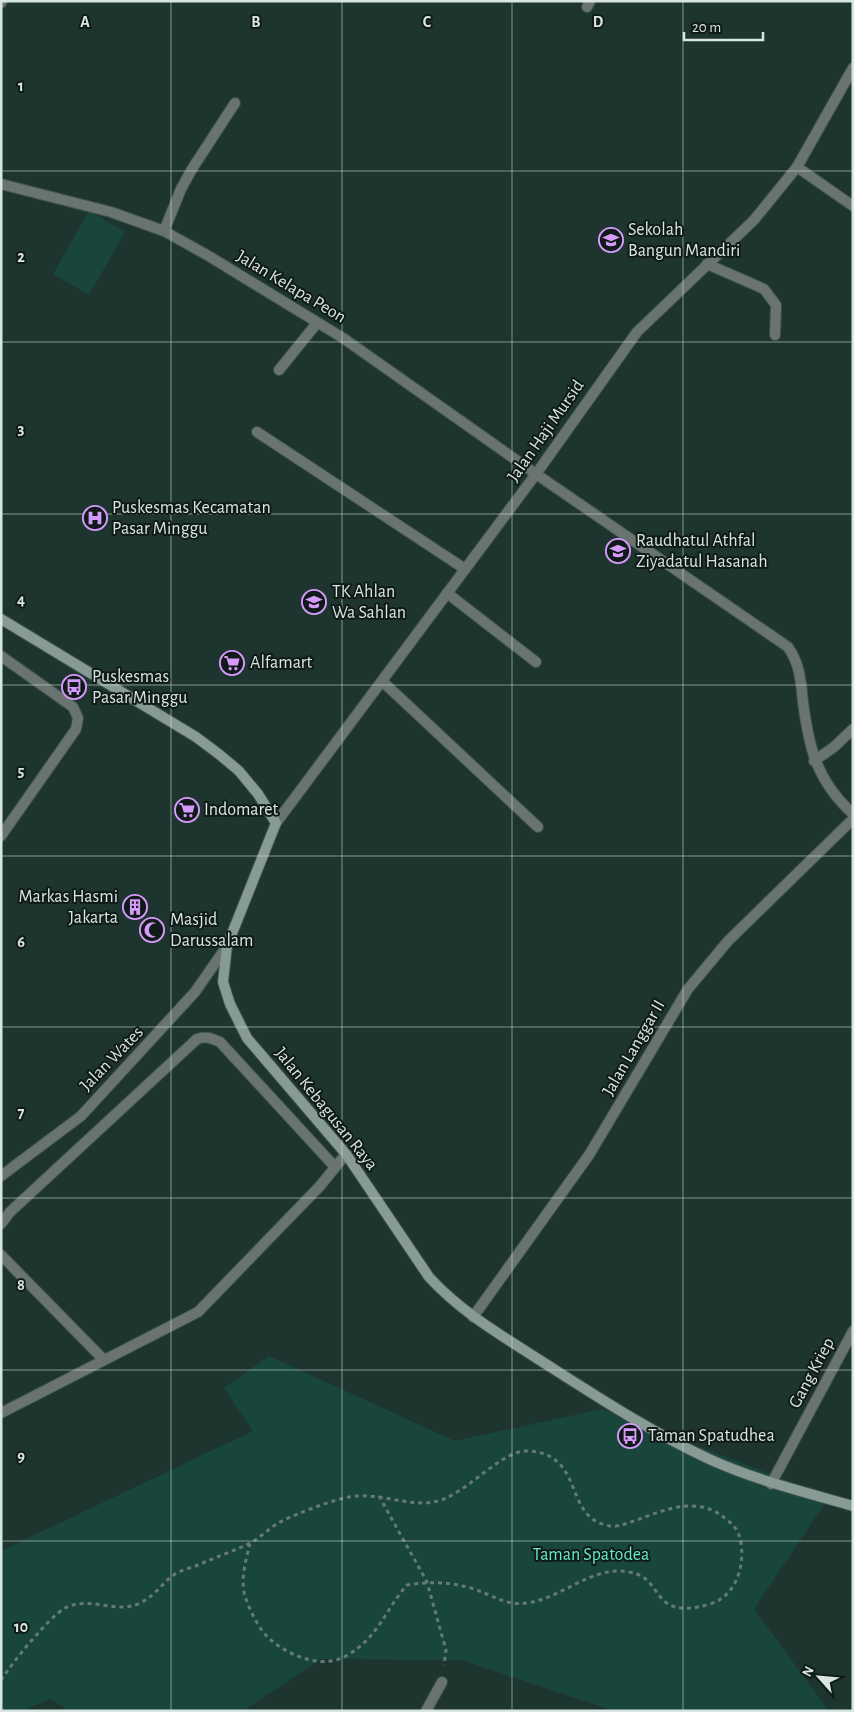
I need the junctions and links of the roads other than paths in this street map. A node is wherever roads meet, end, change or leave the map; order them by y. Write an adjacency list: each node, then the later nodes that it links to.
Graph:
1 (853, 68): 3 (street, Jalan Haji Mursid)
2 (235, 103): 6 (street)
3 (797, 167): 5 (street); 7 (street, Jalan Haji Mursid)
4 (1, 184): 6 (street, Jalan Kelapa Peon)
5 (853, 206)
6 (164, 231): 8 (street, Jalan Kelapa Peon)
7 (708, 264): 9 (street); 12 (street, Jalan Haji Mursid)
8 (317, 322): 10 (street); 12 (street, Jalan Kelapa Peon)
9 (775, 335)
10 (278, 370)
11 (257, 432): 13 (street)
12 (536, 474): 13 (street, Jalan Haji Mursid); 20 (street, Jalan Kelapa Peon)
13 (465, 569): 14 (street, Jalan Haji Mursid)
14 (447, 593): 17 (street); 18 (street, Jalan Haji Mursid)
15 (1, 619): 23 (main road)
16 (1, 656): 25 (street)
17 (536, 662)
18 (382, 681): 23 (street, Jalan Haji Mursid); 24 (street)
19 (853, 729): 20 (street)
20 (814, 761): 21 (street, Jalan Kelapa Peon)
21 (853, 814)
22 (853, 819): 32 (street, Jalan Langgar II)
23 (276, 823): 26 (main road, Jalan Kebagusan Raya)
24 (538, 826)
25 (1, 836)
26 (227, 946): 27 (main road, Jalan Kebagusan Raya); 29 (street, Jalan Wates)
27 (346, 1154): 28 (street); 32 (main road, Jalan Kebagusan Raya)
28 (335, 1167): 30 (street); 34 (street)
29 (1, 1176)
30 (1, 1224)
31 (1, 1255): 34 (street)
32 (473, 1317): 36 (main road, Jalan Kebagusan Raya)
33 (853, 1331): 36 (street, Gang Kriep)
34 (104, 1360): 35 (street)
35 (1, 1413)
36 (771, 1484): 37 (main road, Jalan Kebagusan Raya)
37 (853, 1506)
38 (442, 1682): 39 (street)
39 (426, 1711)

